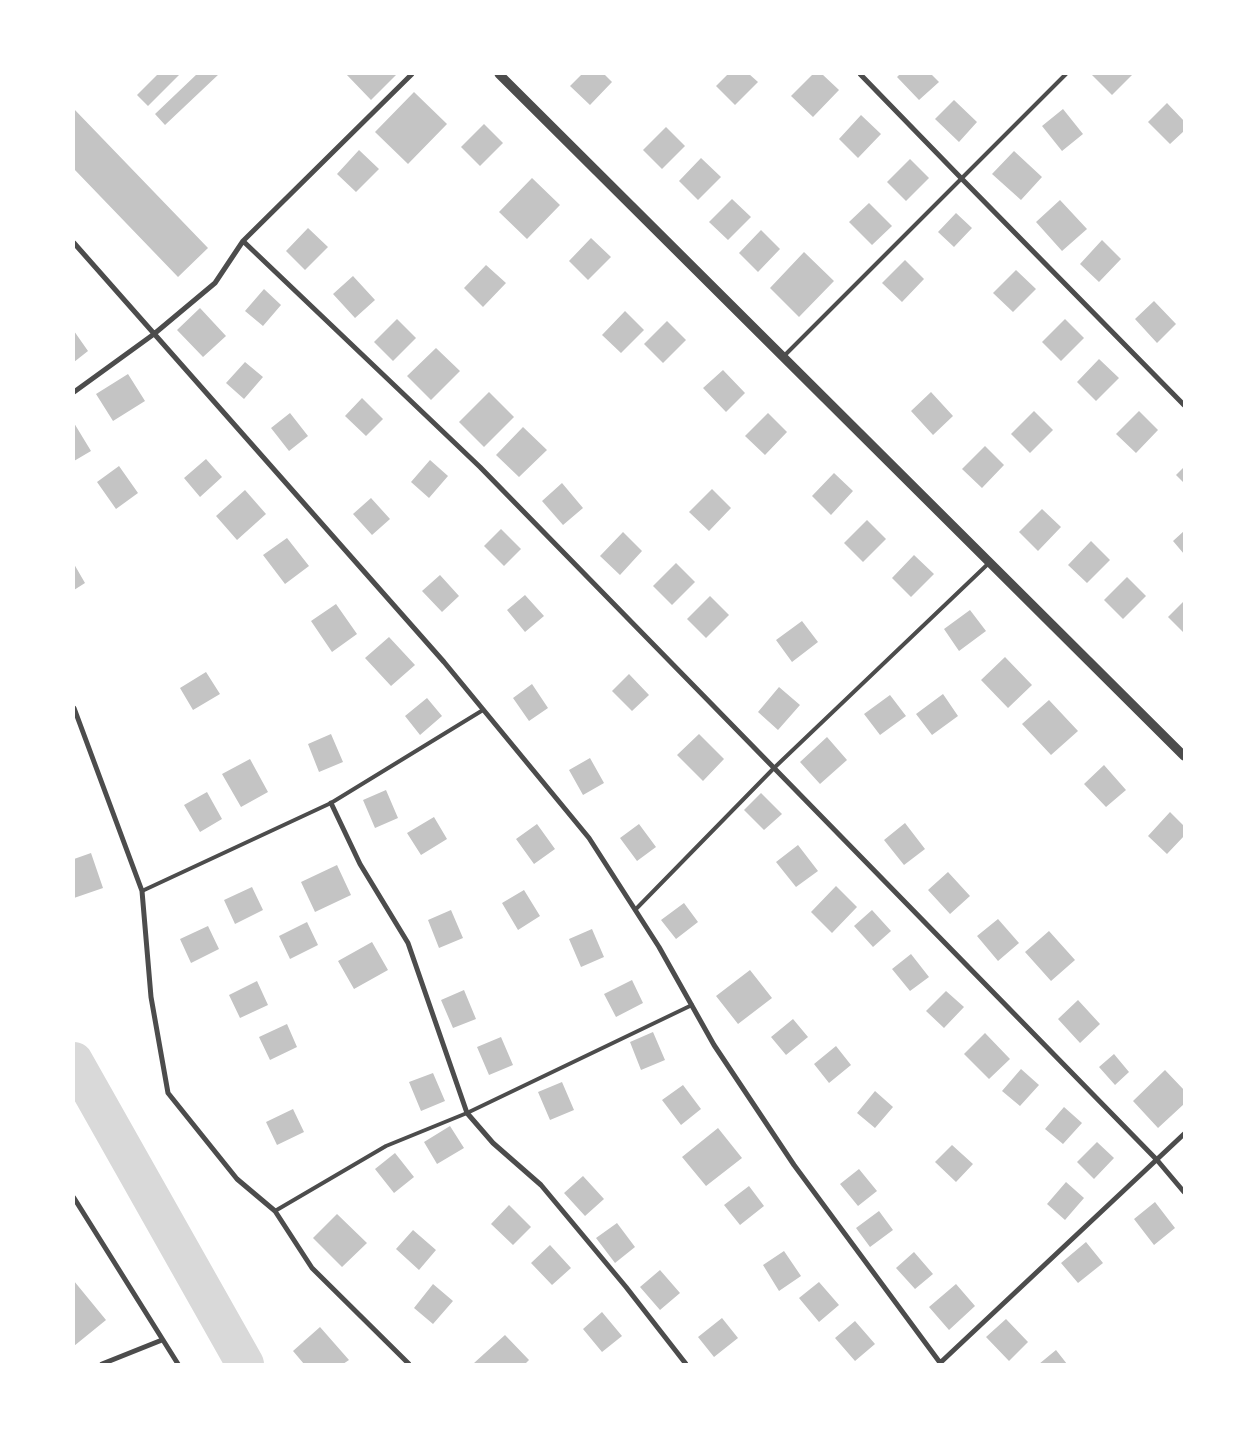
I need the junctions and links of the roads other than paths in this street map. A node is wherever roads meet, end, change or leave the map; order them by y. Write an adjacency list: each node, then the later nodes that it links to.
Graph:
1 (412, 74): 6 (street)
2 (499, 74): 9 (street)
3 (860, 74): 5 (street)
4 (1066, 74): 5 (lane)
5 (962, 179): 9 (lane); 11 (street)
6 (243, 241): 8 (street); 16 (street)
7 (74, 243): 8 (street)
8 (154, 334): 10 (street); 14 (street)
9 (783, 357): 12 (street)
10 (74, 392)
11 (1184, 404)
12 (990, 562): 15 (street); 16 (lane)
13 (74, 708): 18 (street)
14 (483, 710): 17 (lane); 19 (street)
15 (1184, 756)
16 (774, 768): 19 (lane); 23 (street)
17 (331, 803): 18 (lane); 21 (street)
18 (142, 891): 26 (street)
19 (636, 909): 20 (street)
20 (692, 1005): 21 (lane); 28 (street)
21 (467, 1113): 26 (lane); 32 (street)
22 (1184, 1134): 23 (street)
23 (1157, 1160): 24 (street); 28 (street)
24 (1184, 1192)
25 (74, 1198): 27 (street)
26 (275, 1211): 31 (street)
27 (162, 1340): 29 (street); 30 (street)
28 (940, 1363)
29 (102, 1364)
30 (178, 1364)
31 (409, 1364)
32 (686, 1364)

